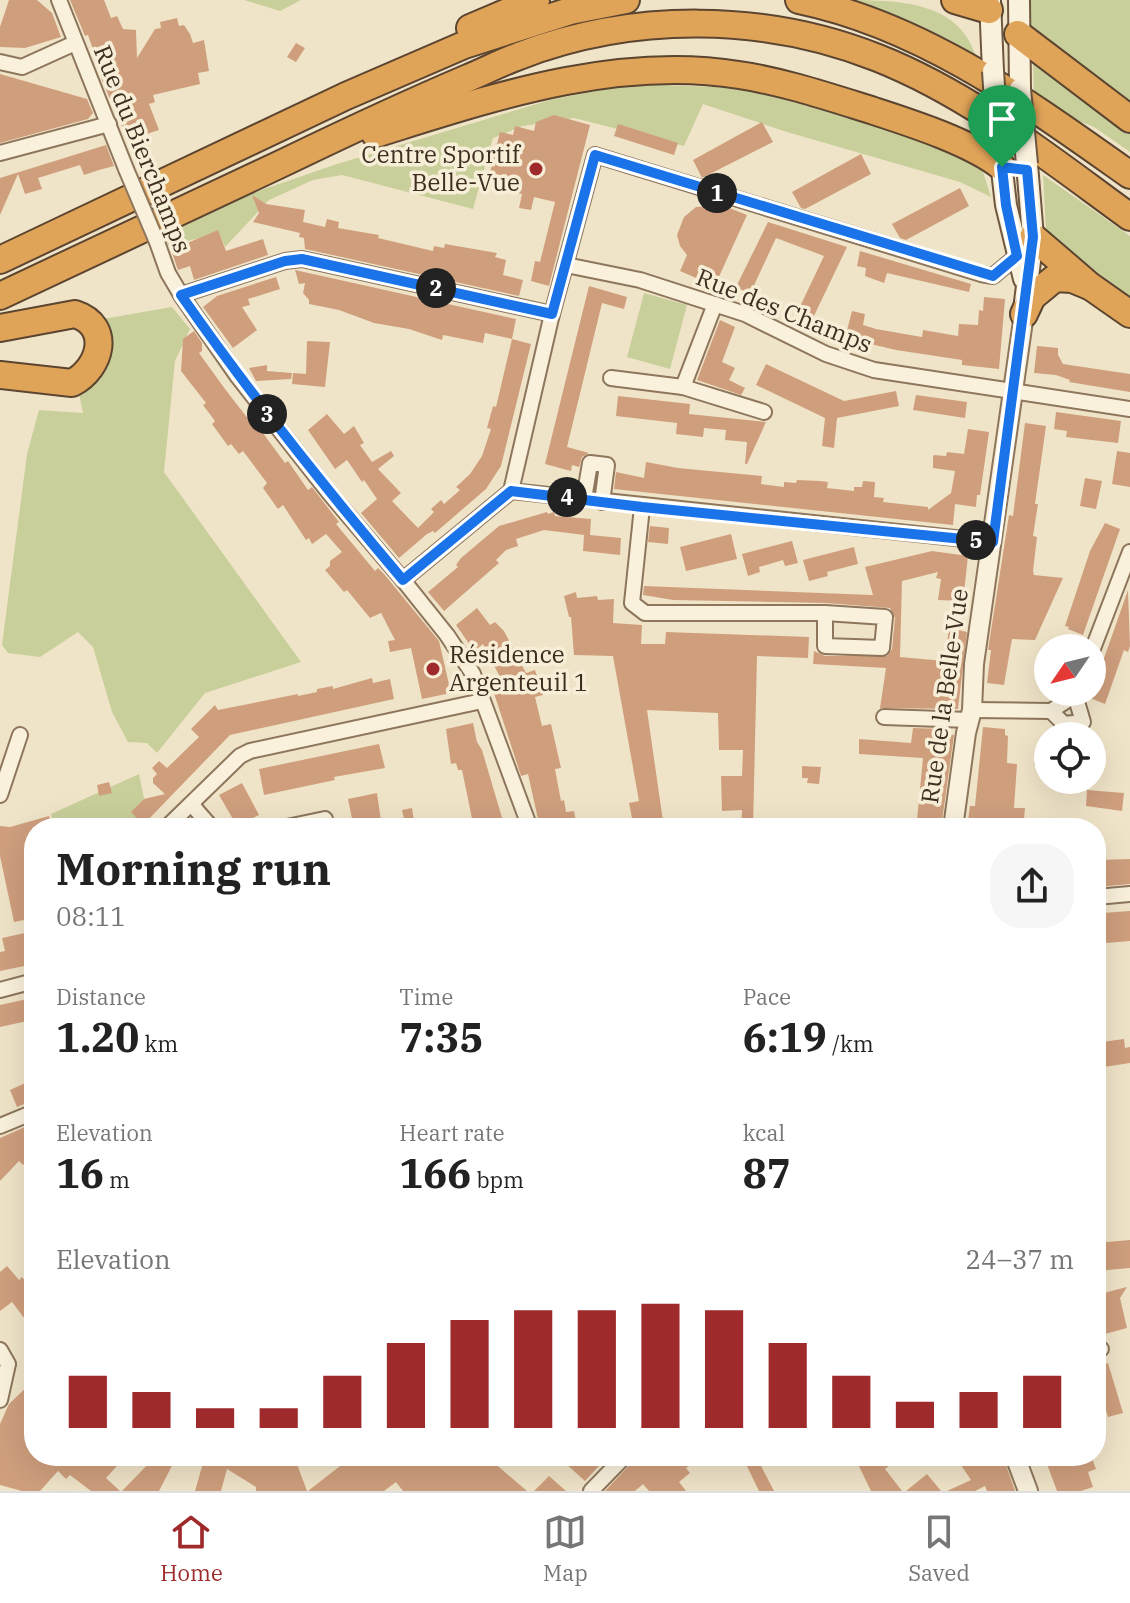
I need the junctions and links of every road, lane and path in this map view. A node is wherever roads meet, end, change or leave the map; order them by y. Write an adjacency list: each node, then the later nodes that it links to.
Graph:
1 (59, 0): 9 (street, Rue du Bierchamps)
2 (536, 0): 12 (highway)
3 (626, 0): 12 (highway)
4 (799, 0): 18 (highway)
5 (955, 0): 7 (highway)
6 (1019, 0): 8 (main road, Rue de la Belle-Vue)
7 (990, 5): 8 (main road); 17 (main road, Rue de la Belle-Vue, bridge)
8 (1018, 34): 13 (highway); 17 (main road, Rue de la Belle-Vue, bridge)
9 (75, 43): 10 (street); 14 (street, Rue du Bierchamps)
10 (0, 62)
11 (406, 104): 16 (highway); 19 (highway); 23 (highway)
12 (317, 110): 21 (highway)
13 (1130, 119)
14 (109, 124): 15 (street); 25 (street, Rue du Bierchamps, bridge)
15 (0, 153)
16 (298, 155): 17 (highway); 26 (highway)
17 (1013, 162): 20 (main road, Rue de la Belle-Vue); 20 (main road, Rue de la Belle-Vue)
18 (1130, 175)
19 (1130, 217)
20 (1025, 246): 22 (street); 24 (highway); 29 (main road, Rue de la Belle-Vue)
21 (0, 260)
22 (566, 265): 27 (street, Rue des Champs); 28 (street)
23 (0, 280)
24 (1090, 286): 29 (highway); 30 (highway)
25 (181, 295): 28 (street); 44 (street, Rue du Bierchamps)
26 (0, 296)
27 (715, 304): 34 (street); 35 (street, Rue des Champs)
28 (552, 314): 38 (street)
29 (1024, 314): 35 (street, Rue de la Belle-Vue)
30 (1130, 314)
31 (0, 328): 32 (highway)
32 (0, 375)
33 (611, 378): 34 (street)
34 (683, 387): 37 (street)
35 (1012, 392): 36 (street, Rue des Champs); 42 (street, Rue de la Belle-Vue)
36 (1130, 409)
37 (764, 412)
38 (511, 491): 39 (street); 44 (street)
39 (584, 499): 40 (street); 40 (street)
40 (602, 502): 41 (street)
41 (642, 507): 42 (street); 45 (street)
42 (993, 542): 51 (street, Rue de la Belle-Vue)
43 (1130, 552): 46 (street)
44 (403, 580): 47 (street, Rue du Bierchamps)
45 (825, 613): 45 (street)
46 (1099, 634)
47 (482, 701): 55 (street); 58 (street, Rue du Bierchamps)
48 (1058, 706): 50 (street)
49 (1079, 706): 50 (street)
50 (1051, 711): 51 (street)
51 (971, 715): 52 (street); 59 (street, Rue de la Belle-Vue)
52 (884, 717)
53 (20, 735): 54 (street)
54 (0, 795)
55 (192, 805): 56 (street); 57 (street)
56 (177, 818)
57 (203, 818)
58 (526, 818)
59 (954, 818)
60 (1130, 894): 61 (street)
61 (1106, 896)
62 (24, 984): 63 (street)
63 (0, 990)
64 (24, 1116): 65 (street)
65 (0, 1126)
66 (0, 1350): 67 (street)
67 (0, 1400)
68 (615, 1466): 70 (street)
69 (1019, 1466): 71 (street)
70 (591, 1491)
71 (1028, 1491)

